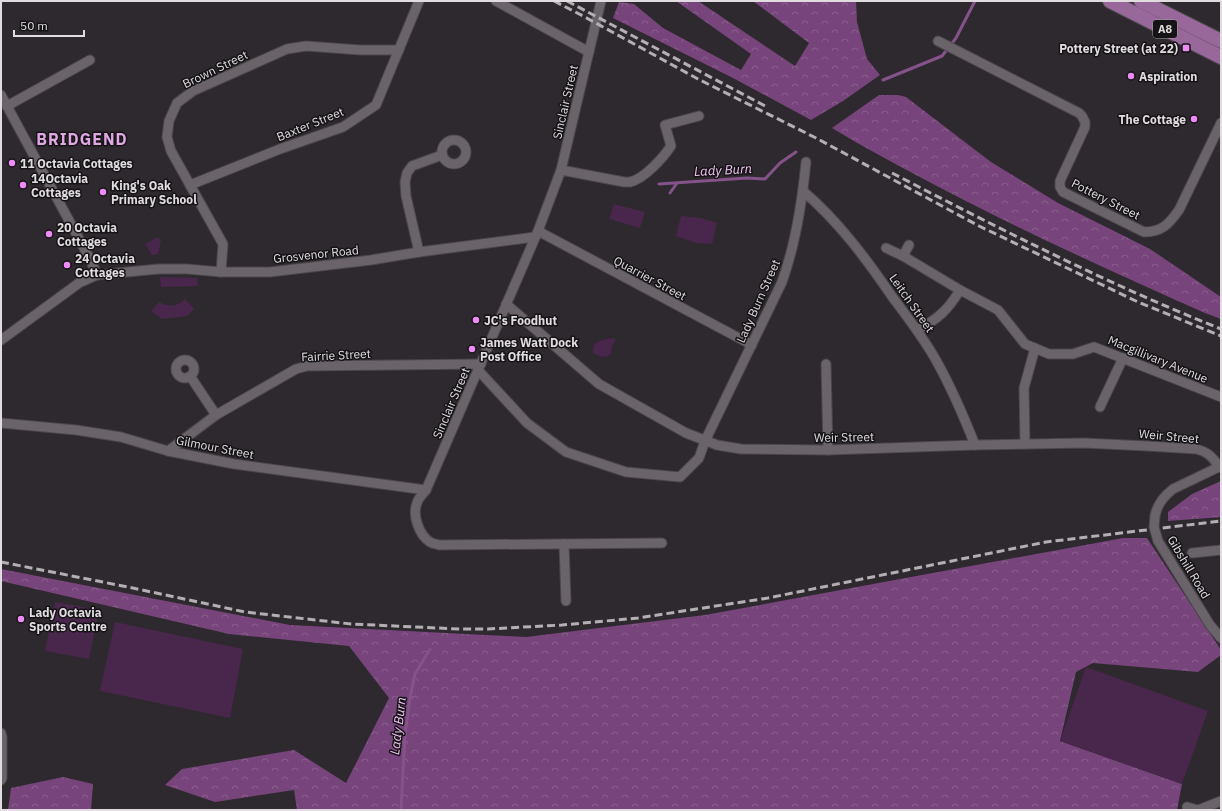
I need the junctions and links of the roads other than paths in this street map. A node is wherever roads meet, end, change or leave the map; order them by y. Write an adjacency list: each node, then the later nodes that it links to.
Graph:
1 (419, 1): 9 (street, Baxter Street)
2 (496, 1): 10 (street)
3 (601, 1): 10 (street, Sinclair Street)
4 (1110, 1): 6 (highway, A8)
5 (1141, 1): 6 (highway, A8)
6 (1154, 15): 8 (highway, A8); 11 (highway, A8)
7 (938, 41): 16 (street, Pottery Street)
8 (1221, 41)
9 (399, 50): 20 (street, Baxter Street); 20 (street, Brown Street)
10 (589, 52): 19 (street, Sinclair Street)
11 (1221, 57)
12 (90, 60): 14 (street)
13 (1, 95): 14 (street)
14 (7, 106): 28 (street)
15 (699, 116): 19 (street)
16 (1221, 123)
17 (442, 155): 25 (street)
18 (806, 162): 21 (street, Lady Burn Street)
19 (561, 170): 22 (street, Sinclair Street)
20 (190, 184): 27 (street, Brown Street)
21 (803, 191): 31 (street, Leitch Street); 33 (street, Lady Burn Street)
22 (537, 234): 25 (street, Grosvenor Road); 30 (street, Sinclair Street); 33 (street, Quarrier Street)
23 (909, 245): 26 (street)
24 (886, 248): 26 (street, Macgillivary Avenue)
25 (419, 252): 27 (street, Grosvenor Road)
26 (904, 256): 29 (street, Macgillivary Avenue)
27 (222, 272): 28 (street, Grosvenor Road)
28 (97, 275): 32 (street, Grosvenor Road)
29 (960, 290): 31 (street); 34 (street, Macgillivary Avenue)
30 (506, 304): 37 (street, Sinclair Street); 43 (street, Weir Street)
31 (917, 330): 45 (street, Leitch Street)
32 (1, 340)
33 (752, 345): 43 (street, Lady Burn Street)
34 (1035, 348): 35 (street, Macgillivary Avenue); 44 (street)
35 (1123, 358): 39 (street, Macgillivary Avenue); 40 (street)
36 (826, 364): 46 (street)
37 (479, 367): 41 (street, Fairrie Street); 43 (street, Lady Burn Street); 49 (street, Sinclair Street)
38 (190, 376): 41 (street)
39 (1221, 398)
40 (1100, 407)
41 (216, 414): 47 (street, Fairrie Street)
42 (1, 423): 47 (street, Gilmour Street)
43 (705, 441): 46 (street, Weir Street)
44 (1025, 444): 45 (street, Weir Street); 48 (street, Weir Street)
45 (975, 445): 46 (street, Weir Street)
46 (828, 450)
47 (168, 451): 49 (street, Gilmour Street)
48 (1220, 466): 55 (street, Gibshill Road, bridge)
49 (426, 490): 50 (street, Sinclair Street)
50 (564, 544): 51 (street, Sinclair Street); 54 (street)
51 (662, 544)
52 (1221, 550): 53 (street)
53 (1192, 553)
54 (566, 601)
55 (1220, 637)
56 (1, 733): 57 (street)
57 (1, 780)
58 (1221, 801): 60 (street)
59 (1187, 807): 60 (street)
60 (1199, 810)

